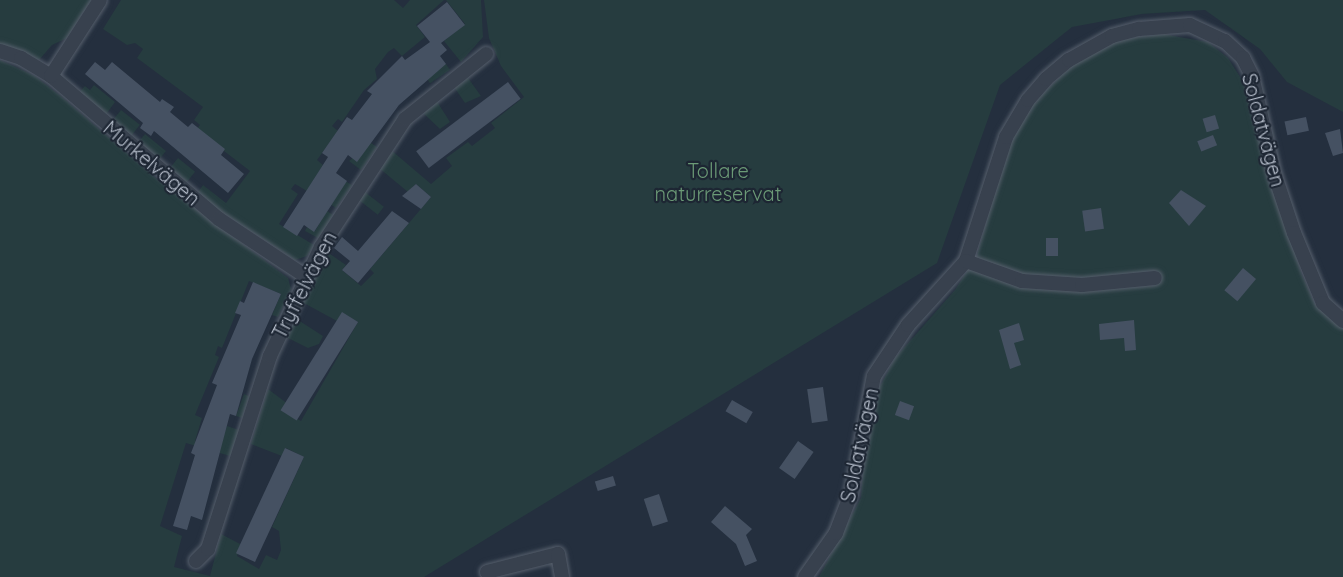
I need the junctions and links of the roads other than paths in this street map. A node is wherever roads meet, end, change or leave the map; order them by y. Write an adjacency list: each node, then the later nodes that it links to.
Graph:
1 (100, 0): 4 (street)
2 (0, 51): 4 (street, Murkelvägen)
3 (486, 54): 6 (street, Tryffelvägen)
4 (51, 76): 6 (street, Murkelvägen)
5 (966, 261): 7 (street); 8 (street, Soldatvägen); 12 (street, Soldatvägen)
6 (305, 276): 9 (street, Tryffelvägen)
7 (1155, 278)
8 (1343, 321)
9 (196, 561)
10 (487, 572): 11 (street)
11 (562, 577)
12 (804, 577)

